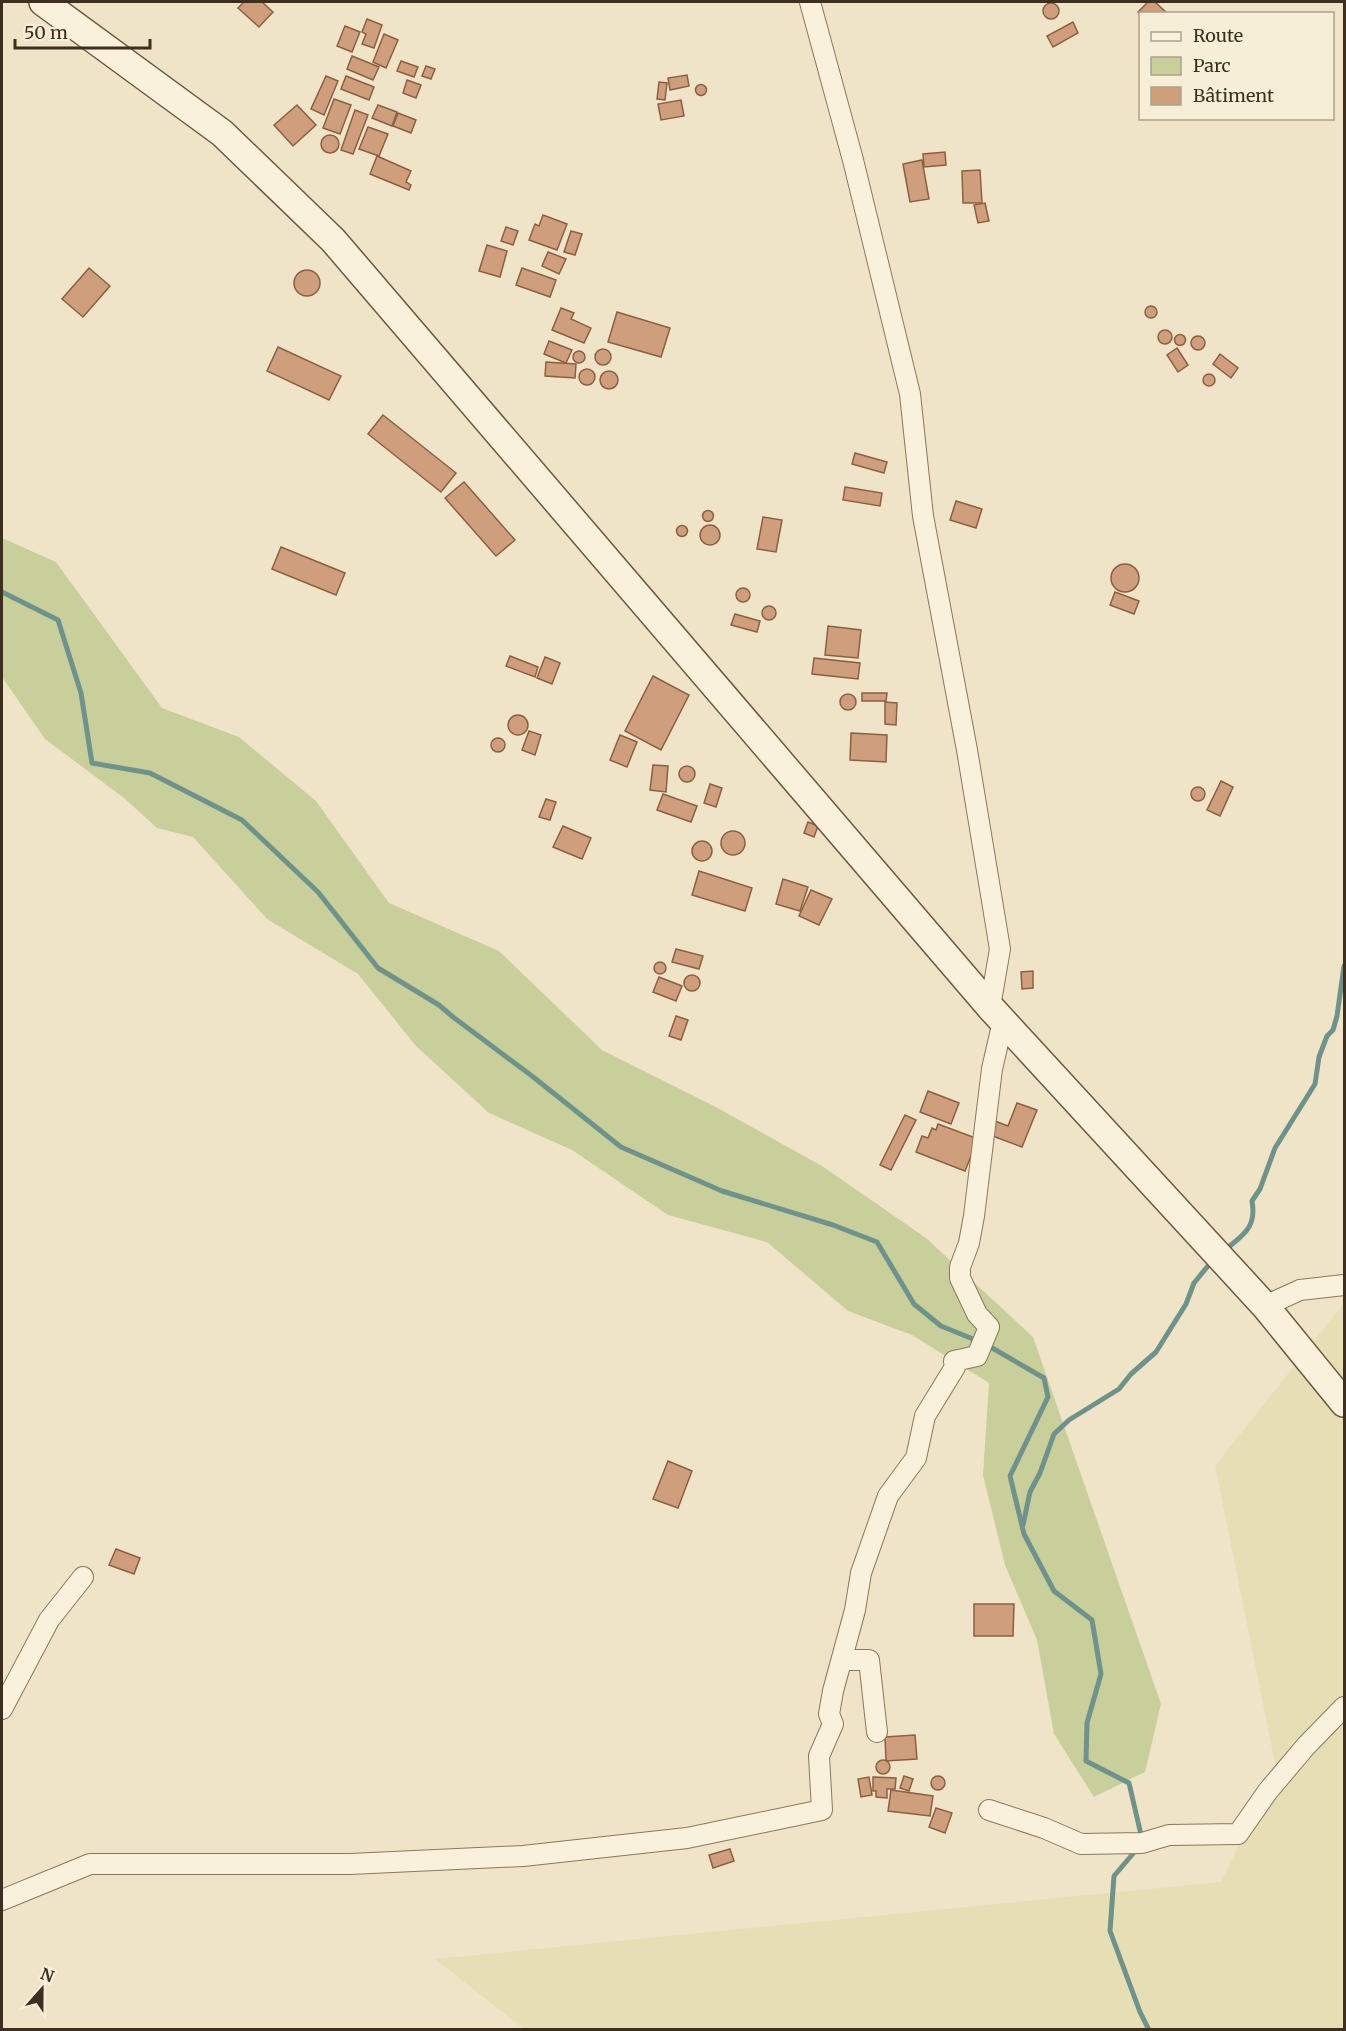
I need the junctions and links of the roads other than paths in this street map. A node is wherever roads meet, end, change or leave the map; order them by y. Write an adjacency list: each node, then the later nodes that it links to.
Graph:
1 (43, 2): 3 (main road)
2 (810, 2): 3 (street)
3 (996, 1014): 5 (main road); 8 (street)
4 (1344, 1285): 5 (street)
5 (1265, 1306): 6 (main road)
6 (1344, 1402)
7 (83, 1577): 10 (street)
8 (842, 1660): 11 (street); 13 (street)
9 (1344, 1707): 12 (street)
10 (2, 1709)
11 (877, 1732)
12 (989, 1810)
13 (2, 1900)

